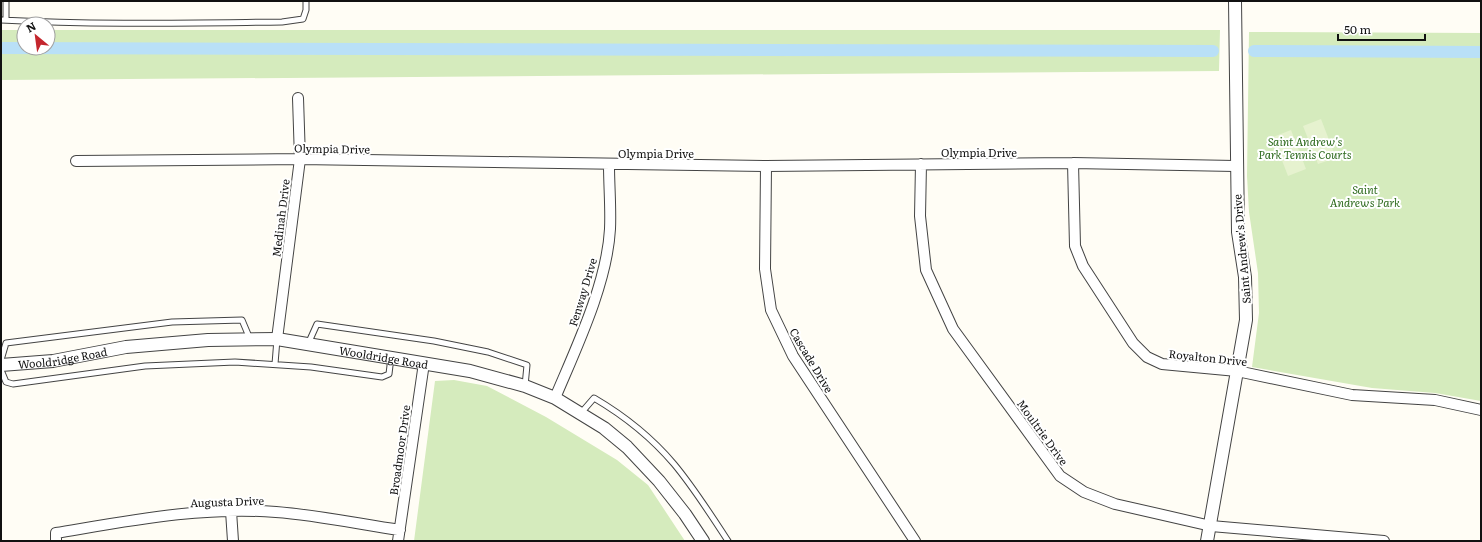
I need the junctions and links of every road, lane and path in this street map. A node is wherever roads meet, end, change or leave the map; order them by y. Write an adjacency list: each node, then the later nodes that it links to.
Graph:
1 (6, 1): 4 (lane)
2 (306, 1): 4 (lane)
3 (1235, 1): 12 (street, Saint Andrew's Drive)
4 (4, 20)
5 (298, 98): 6 (street, Medinah Drive)
6 (300, 159): 7 (street, Olympia Drive); 10 (street, Olympia Drive); 14 (street, Medinah Drive)
7 (76, 161)
8 (1073, 163): 9 (street, Olympia Drive); 12 (street, Olympia Drive); 22 (street, Royalton Drive)
9 (921, 164): 11 (street, Olympia Drive); 28 (street, Moultrie Drive)
10 (609, 165): 11 (street, Olympia Drive); 24 (street, Fenway Drive)
11 (766, 166): 35 (street, Cascade Drive)
12 (1235, 166): 22 (street, Saint Andrew's Drive)
13 (250, 340): 14 (street, Wooldridge Road); 17 (lane); 20 (street, Wooldridge Road)
14 (277, 340): 15 (street, Wooldridge Road); 19 (lane)
15 (308, 344): 16 (street, Wooldridge Road); 23 (lane)
16 (391, 357): 18 (street, Wooldridge Road); 19 (lane)
17 (1, 360)
18 (424, 363): 23 (street, Wooldridge Road); 29 (street, Broadmoor Drive)
19 (275, 364): 21 (lane)
20 (1, 365)
21 (1, 370)
22 (1237, 371): 25 (street, Royalton Drive); 28 (street, Saint Andrew's Drive)
23 (525, 386): 24 (street, Wooldridge Road)
24 (555, 398): 26 (street, Wooldridge Road)
25 (1481, 410)
26 (581, 413): 33 (street, Wooldridge Road); 34 (lane)
27 (231, 511): 29 (street, Augusta Drive); 30 (street, Augusta Drive); 31 (street)
28 (1211, 526): 36 (street, Saint Andrew's Drive); 37 (street, Moultrie Drive)
29 (400, 530): 32 (street, Broadmoor Drive)
30 (56, 537)
31 (233, 541)
32 (398, 541)
33 (703, 541)
34 (728, 541)
35 (915, 541)
36 (1207, 541)
37 (1384, 541)

